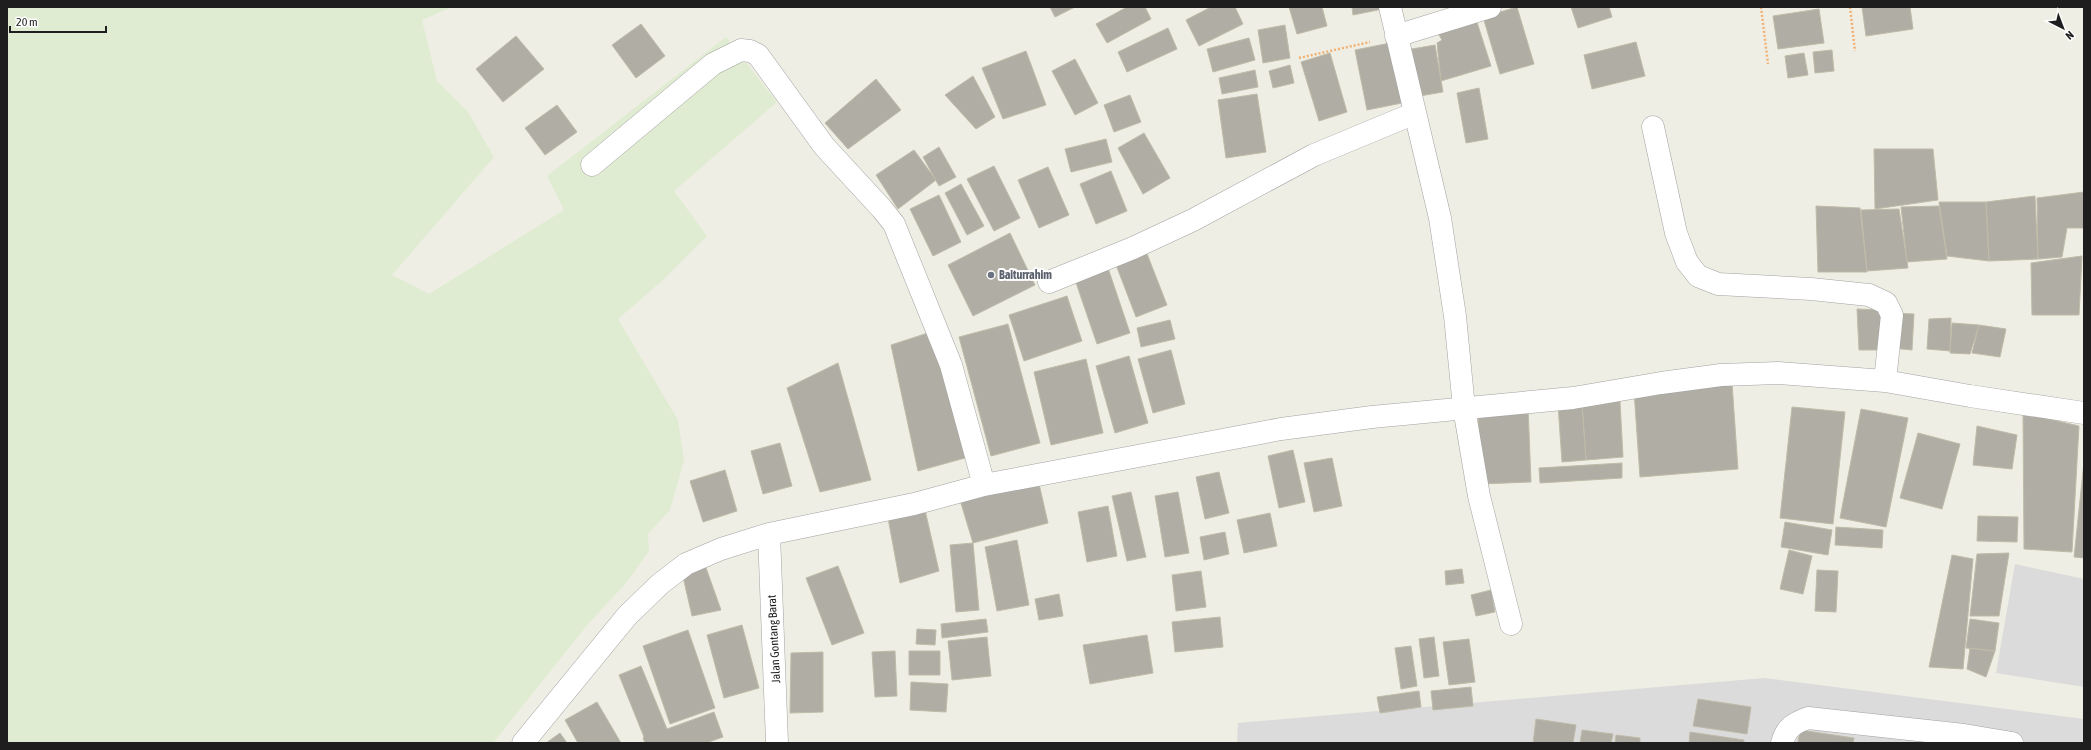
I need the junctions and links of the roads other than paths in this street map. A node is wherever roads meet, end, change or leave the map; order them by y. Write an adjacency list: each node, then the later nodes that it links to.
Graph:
1 (1390, 7): 3 (street)
2 (1490, 7): 3 (street)
3 (1396, 36): 4 (street)
4 (1415, 113): 7 (street); 9 (street)
5 (1653, 127): 8 (street)
6 (592, 165): 11 (street)
7 (1049, 282)
8 (1886, 381): 9 (street); 10 (street)
9 (1464, 408): 11 (street); 13 (street)
10 (2084, 413)
11 (984, 485): 12 (street)
12 (769, 534): 15 (street); 16 (street, Jalan Gontang Barat)
13 (1511, 624)
14 (1963, 739): 17 (street); 18 (street)
15 (523, 743)
16 (777, 743)
17 (1782, 743)
18 (2012, 743)

